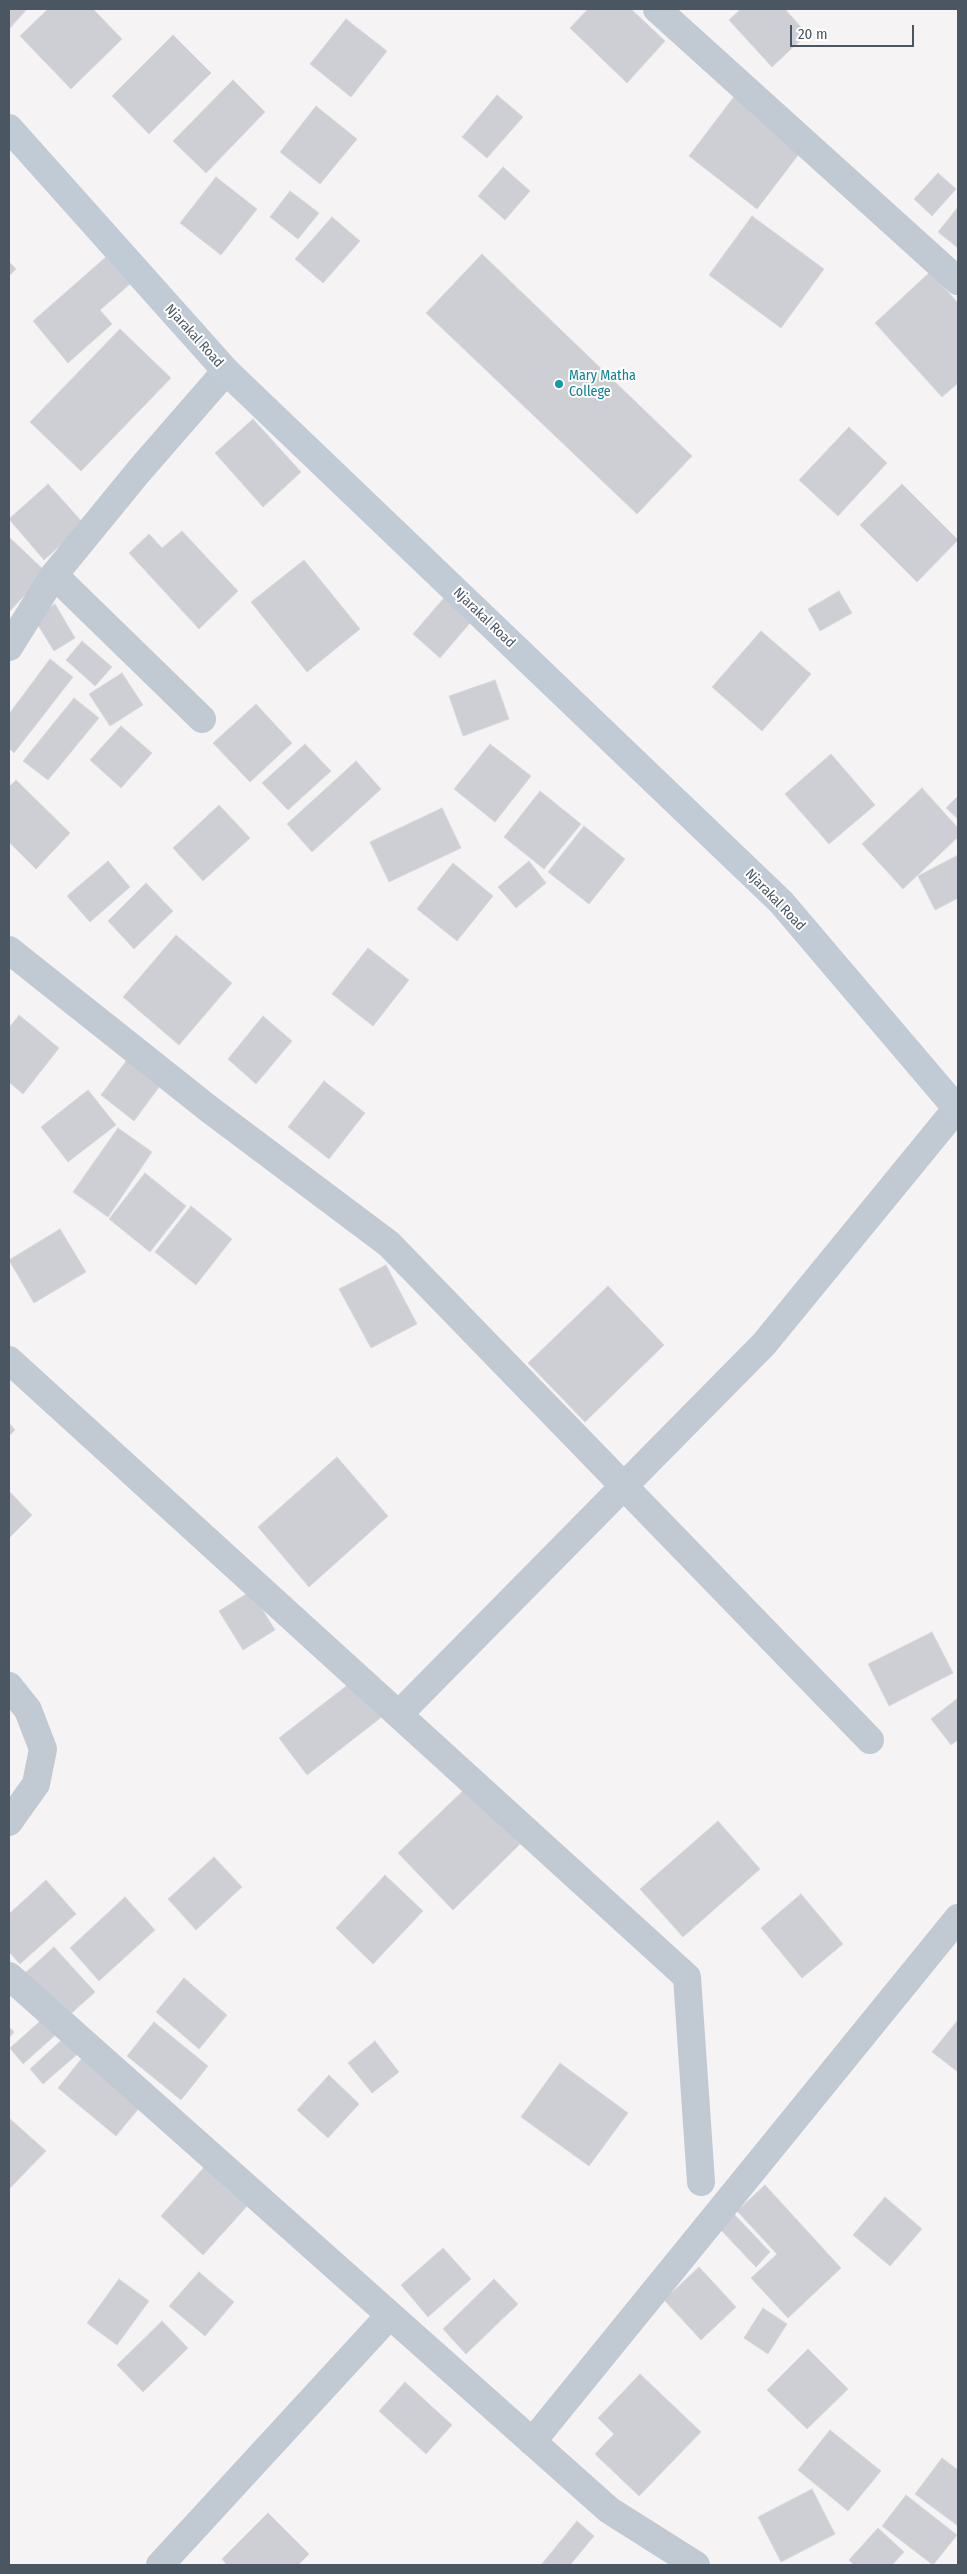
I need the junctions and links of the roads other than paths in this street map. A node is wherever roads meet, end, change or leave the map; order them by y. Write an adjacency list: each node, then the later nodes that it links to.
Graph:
1 (657, 9): 3 (street)
2 (9, 128): 4 (main road, Njarakal Road)
3 (958, 281)
4 (226, 371): 5 (street); 9 (main road, Njarakal Road)
5 (54, 575): 6 (street); 7 (street)
6 (9, 648)
7 (202, 719)
8 (9, 950): 11 (street)
9 (958, 1109): 11 (street)
10 (9, 1360): 13 (street)
11 (624, 1486): 13 (street); 14 (street)
12 (9, 1686): 15 (street)
13 (399, 1714): 18 (street)
14 (870, 1740)
15 (9, 1822)
16 (958, 1918): 20 (street)
17 (9, 1976): 19 (street)
18 (701, 2182)
19 (390, 2315): 20 (street); 21 (street)
20 (532, 2442): 22 (street)
21 (160, 2565)
22 (696, 2565)

